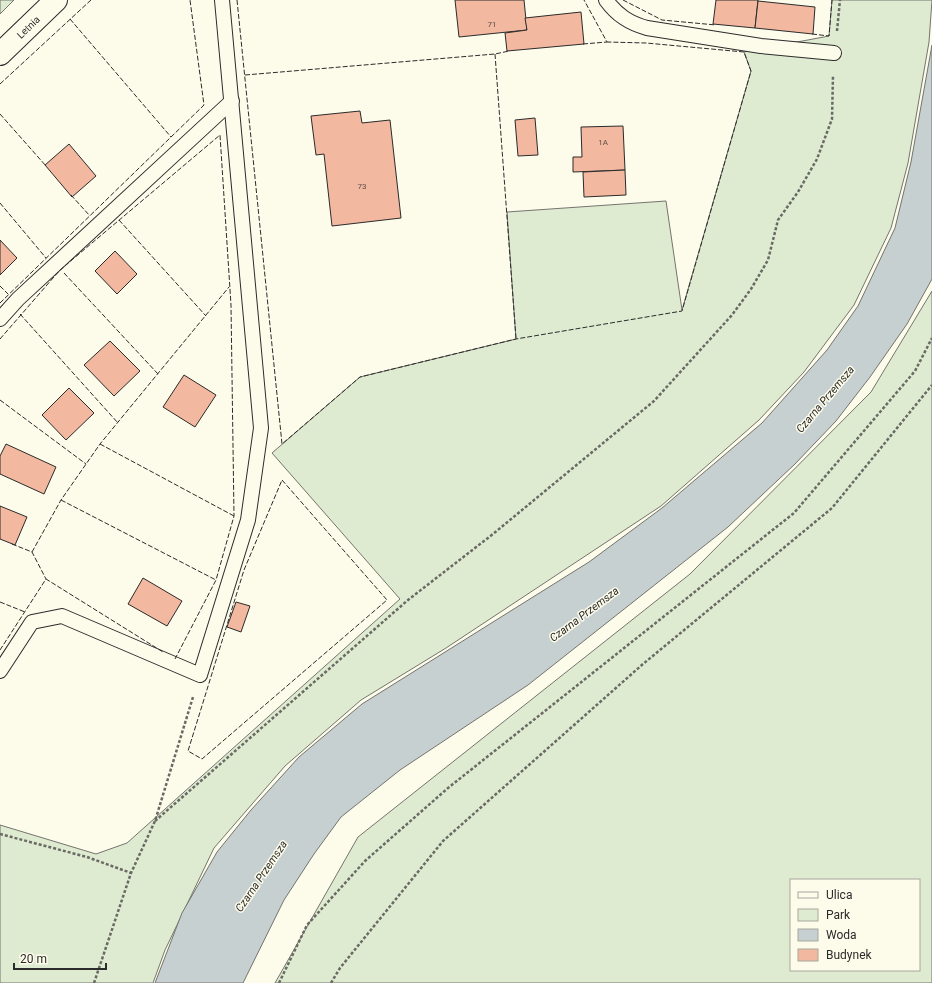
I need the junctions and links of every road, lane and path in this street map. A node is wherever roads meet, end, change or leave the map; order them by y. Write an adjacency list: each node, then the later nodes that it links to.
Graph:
1 (56, 0): 6 (street, Letnia)
2 (222, 0): 7 (lane)
3 (606, 0): 5 (lane)
4 (840, 0): 5 (path)
5 (834, 53): 13 (path)
6 (0, 54)
7 (232, 101): 8 (lane); 12 (lane)
8 (0, 319)
9 (932, 338): 17 (path)
10 (932, 385): 18 (path)
11 (0, 671): 12 (lane)
12 (200, 675): 13 (path)
13 (155, 821): 15 (path)
14 (0, 834): 15 (path)
15 (131, 873): 16 (path)
16 (94, 983)
17 (278, 983)
18 (331, 983)

